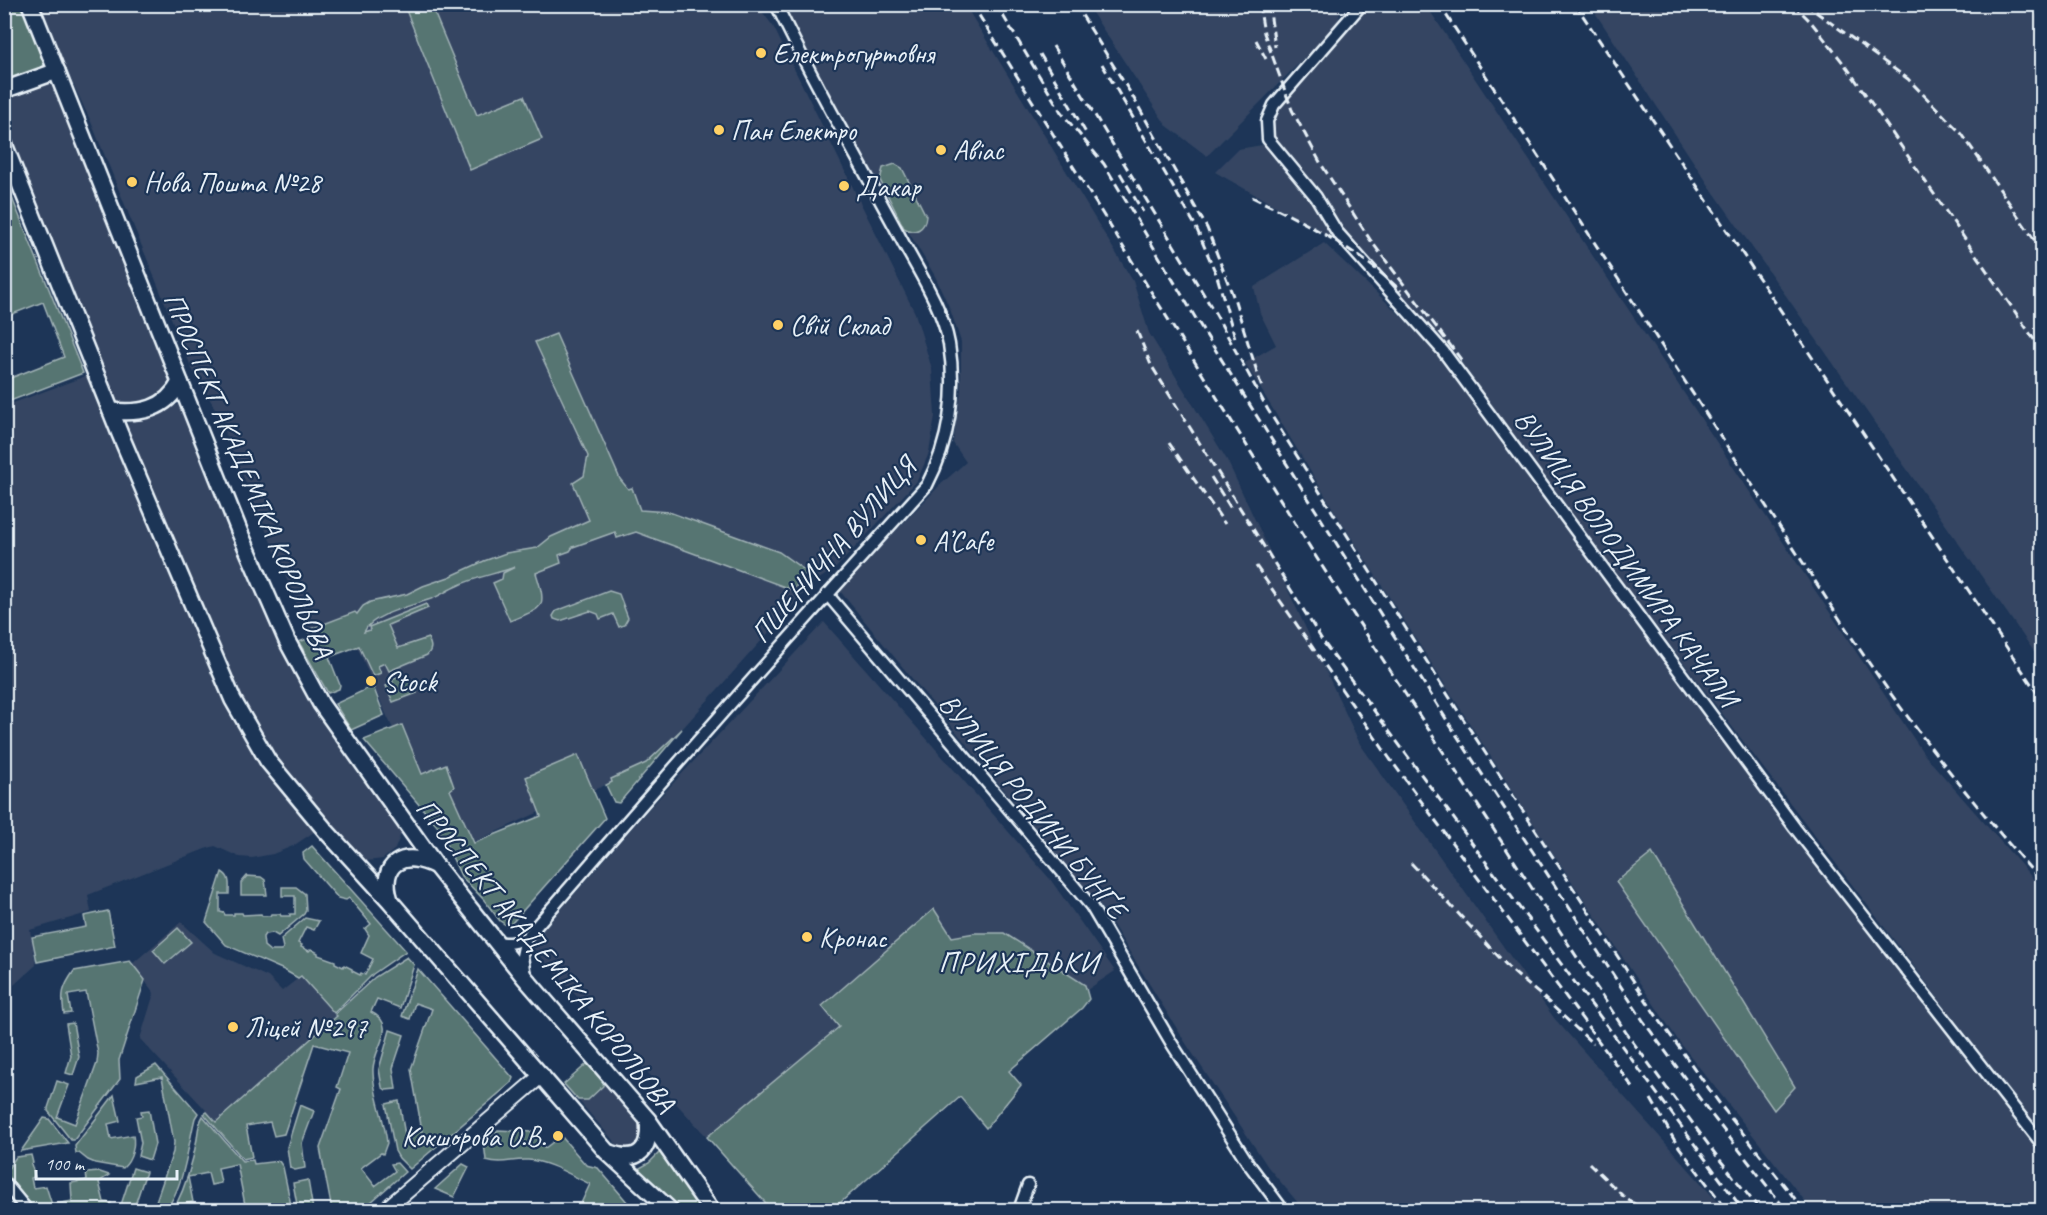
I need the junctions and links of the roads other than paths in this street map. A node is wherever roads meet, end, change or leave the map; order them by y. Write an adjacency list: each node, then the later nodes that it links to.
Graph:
1 (30, 4): 4 (main road, ПРОСПЕКТ АКАДЕМІКА КОРОЛЬОВА)
2 (776, 4): 10 (street, ПШЕНИЧНА ВУЛИЦЯ)
3 (1362, 4): 18 (street, ВУЛИЦЯ ВОЛОДИМИРА КАЧАЛИ)
4 (57, 71): 5 (main road); 8 (main road, ПРОСПЕКТ АКАДЕМІКА КОРОЛЬОВА)
5 (4, 90)
6 (4, 144): 7 (main road)
7 (8, 160): 9 (main road)
8 (180, 382): 9 (main road); 11 (main road, ПРОСПЕКТ АКАДЕМІКА КОРОЛЬОВА)
9 (111, 411): 12 (main road)
10 (827, 594): 13 (street, ПШЕНИЧНА ВУЛИЦЯ); 27 (street, ВУЛИЦЯ РОДИНИ БУНҐЕ)
11 (436, 866): 12 (main road); 14 (main road, ПРОСПЕКТ АКАДЕМІКА КОРОЛЬОВА)
12 (390, 901): 16 (main road)
13 (526, 938): 14 (street); 15 (street)
14 (495, 942): 15 (main road, ПРОСПЕКТ АКАДЕМІКА КОРОЛЬОВА)
15 (525, 978): 17 (main road, ПРОСПЕКТ АКАДЕМІКА КОРОЛЬОВА)
16 (542, 1075): 19 (main road); 23 (street)
17 (648, 1120): 19 (main road); 25 (main road, ПРОСПЕКТ АКАДЕМІКА КОРОЛЬОВА)
18 (2043, 1144)
19 (607, 1152): 24 (main road)
20 (4, 1182): 22 (street)
21 (1028, 1185): 26 (street)
22 (27, 1210)
23 (385, 1210)
24 (670, 1210)
25 (711, 1210)
26 (1019, 1210)
27 (1283, 1210)

